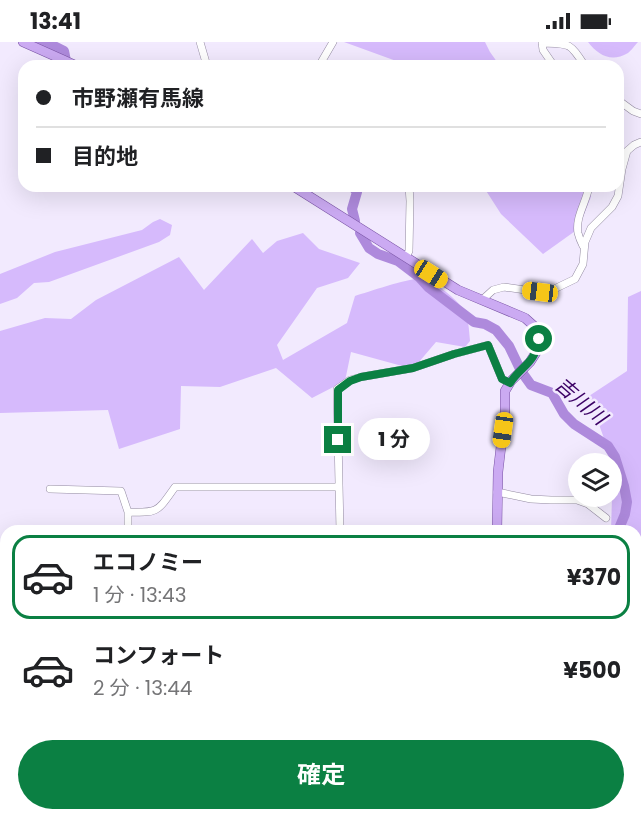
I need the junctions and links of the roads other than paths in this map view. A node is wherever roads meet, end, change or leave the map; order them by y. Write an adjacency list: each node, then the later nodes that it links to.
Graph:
1 (23, 42): 5 (main road)
2 (200, 42): 6 (street)
3 (333, 42): 7 (street)
4 (542, 42): 8 (street); 9 (street)
5 (64, 60)
6 (205, 60)
7 (322, 60)
8 (550, 60)
9 (581, 60)
10 (624, 104): 11 (street)
11 (641, 114)
12 (641, 142): 13 (street)
13 (624, 162)
14 (303, 192): 19 (main road)
15 (409, 192): 19 (street)
16 (588, 192): 18 (street)
17 (619, 192): 18 (street)
18 (585, 252): 20 (street)
19 (406, 257): 20 (main road)
20 (482, 300): 21 (main road)
21 (510, 382): 22 (street); 24 (main road)
22 (339, 487): 25 (street); 28 (street)
23 (50, 489): 25 (street)
24 (497, 492): 26 (street); 29 (main road)
25 (128, 512): 27 (street)
26 (606, 518)
27 (128, 525)
28 (340, 525)
29 (497, 525)

